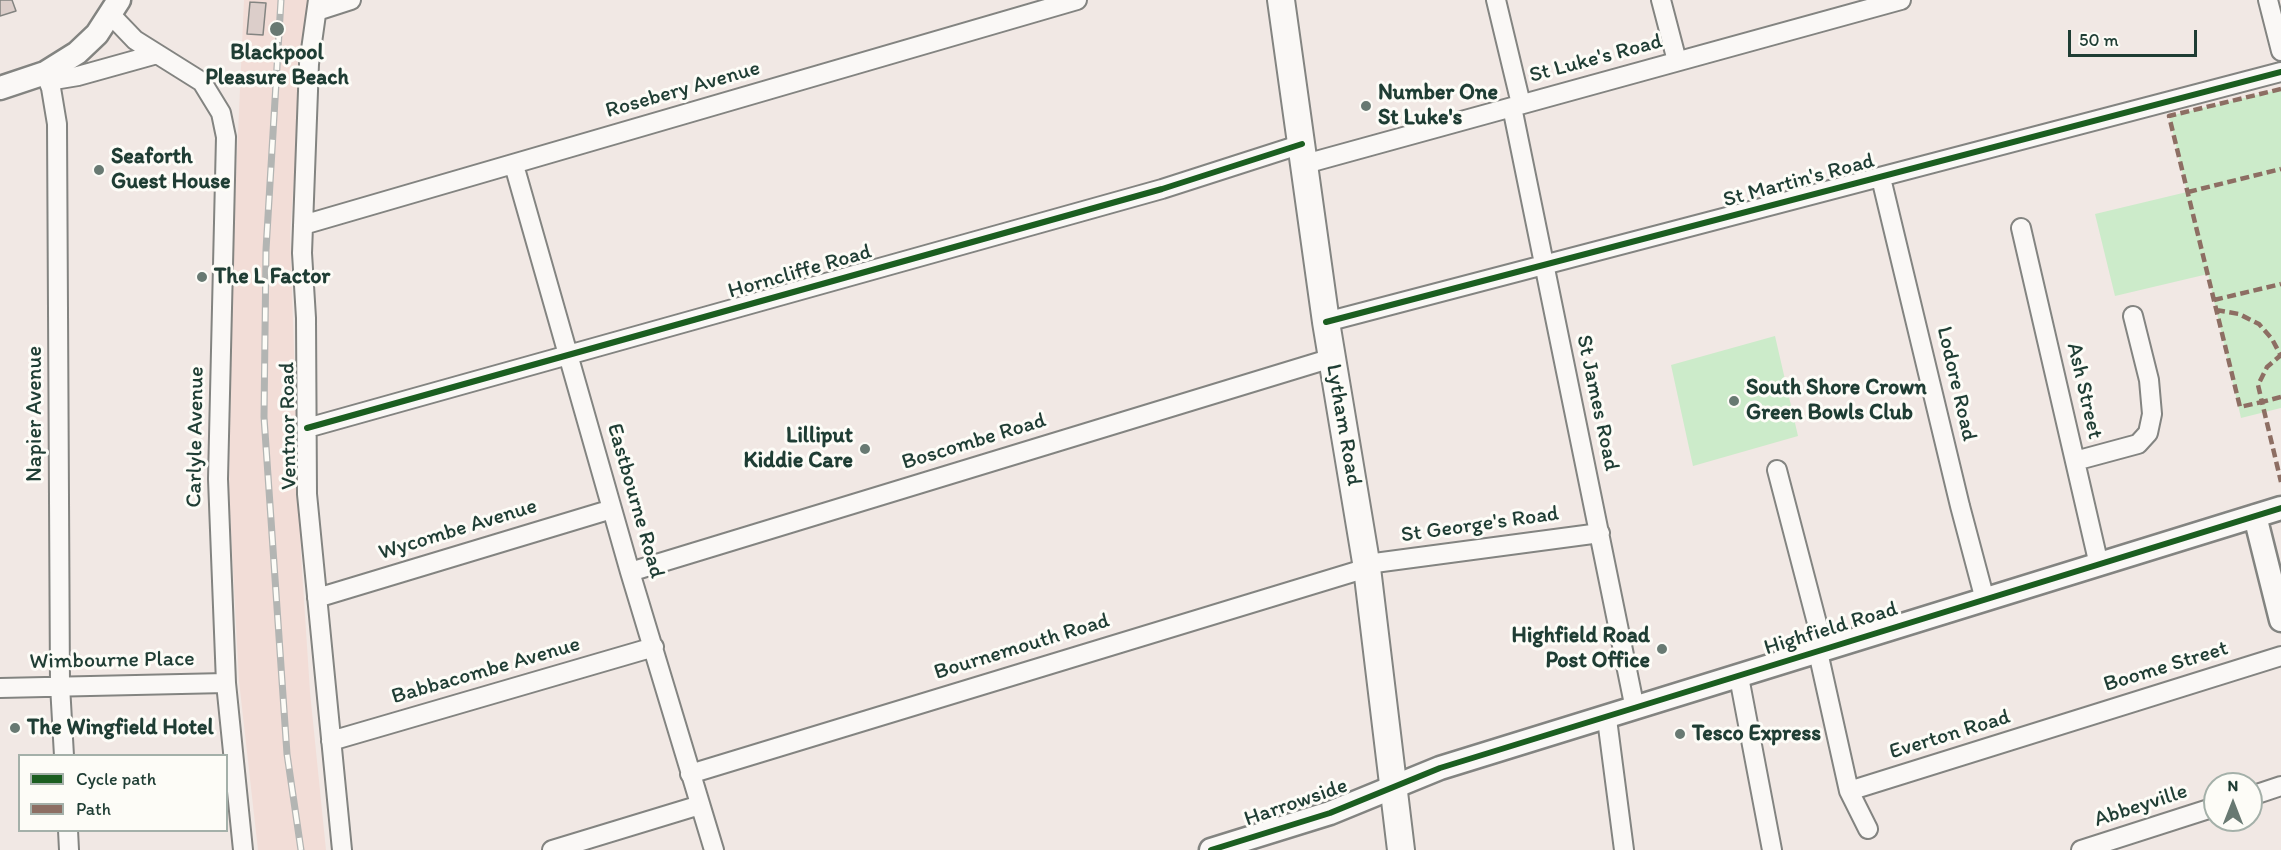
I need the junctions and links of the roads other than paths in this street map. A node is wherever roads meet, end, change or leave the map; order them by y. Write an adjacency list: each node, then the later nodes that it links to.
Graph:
1 (351, 0): 8 (street)
2 (1077, 0): 18 (street, Rosebery Avenue)
3 (1281, 0): 17 (main road, Lytham Road)
4 (1496, 0): 16 (street, St James Road)
5 (1661, 0): 12 (street)
6 (1901, 0): 12 (street, St Luke's Road)
7 (2268, 0): 10 (street)
8 (317, 5): 20 (street, Ventnor Road)
9 (115, 7): 11 (street, Carlyle Avenue); 14 (street)
10 (2281, 51)
11 (157, 54): 14 (street); 44 (street, Carlyle Avenue)
12 (1677, 61): 16 (street, St Luke's Road)
13 (2281, 72): 19 (street, St Martin's Road)
14 (47, 77): 15 (street); 45 (street, Napier Avenue)
15 (0, 88)
16 (1516, 106): 17 (street, St Luke's Road); 22 (street, St James Road)
17 (1303, 154): 24 (main road, Lytham Road); 25 (street, Horncliffe Road)
18 (514, 165): 20 (street, Rosebery Avenue); 25 (street, Eastbourne Road)
19 (1881, 178): 22 (street, St Martin's Road); 38 (street, Lodore Road)
20 (303, 225): 27 (street, Ventnor Road)
21 (2021, 228): 28 (street, Ash Street)
22 (1544, 266): 24 (street, St Martin's Road); 33 (street, St James Road)
23 (2133, 316): 28 (street)
24 (1326, 322): 26 (main road, Lytham Road)
25 (568, 356): 27 (street, Horncliffe Road); 31 (street, Eastbourne Road)
26 (1332, 358): 35 (main road, Lytham Road); 36 (street, Boscombe Road)
27 (307, 428): 37 (street, Ventnor Road)
28 (2075, 462): 34 (street, Ash Street)
29 (1777, 470): 41 (street)
30 (2281, 508): 32 (street, Highfield Road)
31 (612, 509): 36 (street, Eastbourne Road); 37 (street, Wycombe Avenue)
32 (2255, 516): 34 (street, Highfield Road); 39 (street)
33 (1600, 534): 35 (street, St George's Road); 47 (street, St James Road)
34 (2099, 565): 38 (street, Highfield Road)
35 (1367, 566): 52 (street, Bournemouth Road); 53 (main road, Lytham Road)
36 (630, 572): 40 (street, Eastbourne Road)
37 (317, 598): 50 (street, Ventnor Road)
38 (1986, 600): 41 (street, Highfield Road)
39 (2281, 620)
40 (654, 647): 50 (street, Babbacombe Avenue); 52 (street, Eastbourne Road)
41 (1821, 651): 43 (street, Highfield Road); 55 (street)
42 (2281, 656): 49 (street, Boome Street)
43 (1739, 677): 47 (street, Highfield Road); 69 (street)
44 (226, 683): 45 (street, Wimbourne Place); 62 (street, Carlyle Avenue)
45 (60, 685): 46 (street, Wimbourne Place); 51 (street, Napier Avenue)
46 (0, 688)
47 (1635, 709): 48 (street, Highfield Road)
48 (1606, 719): 53 (street, Highfield Road); 68 (street)
49 (2066, 724): 55 (street, Everton Road)
50 (331, 741): 63 (street, Ventnor Road)
51 (64, 754)
52 (690, 774): 57 (street, Eastbourne Road)
53 (1392, 786): 66 (street, Harrowside); 67 (main road, Lytham Road)
54 (2281, 786): 56 (street)
55 (1849, 791): 59 (street)
56 (2263, 792)
57 (700, 805): 64 (street); 65 (street, Eastbourne Road)
58 (2203, 811): 70 (street, Abbeyville)
59 (1868, 829)
60 (68, 832): 61 (street)
61 (69, 850)
62 (243, 850)
63 (342, 850)
64 (552, 850)
65 (714, 850)
66 (1211, 850)
67 (1401, 850)
68 (1624, 850)
69 (1772, 850)
70 (2081, 850)

